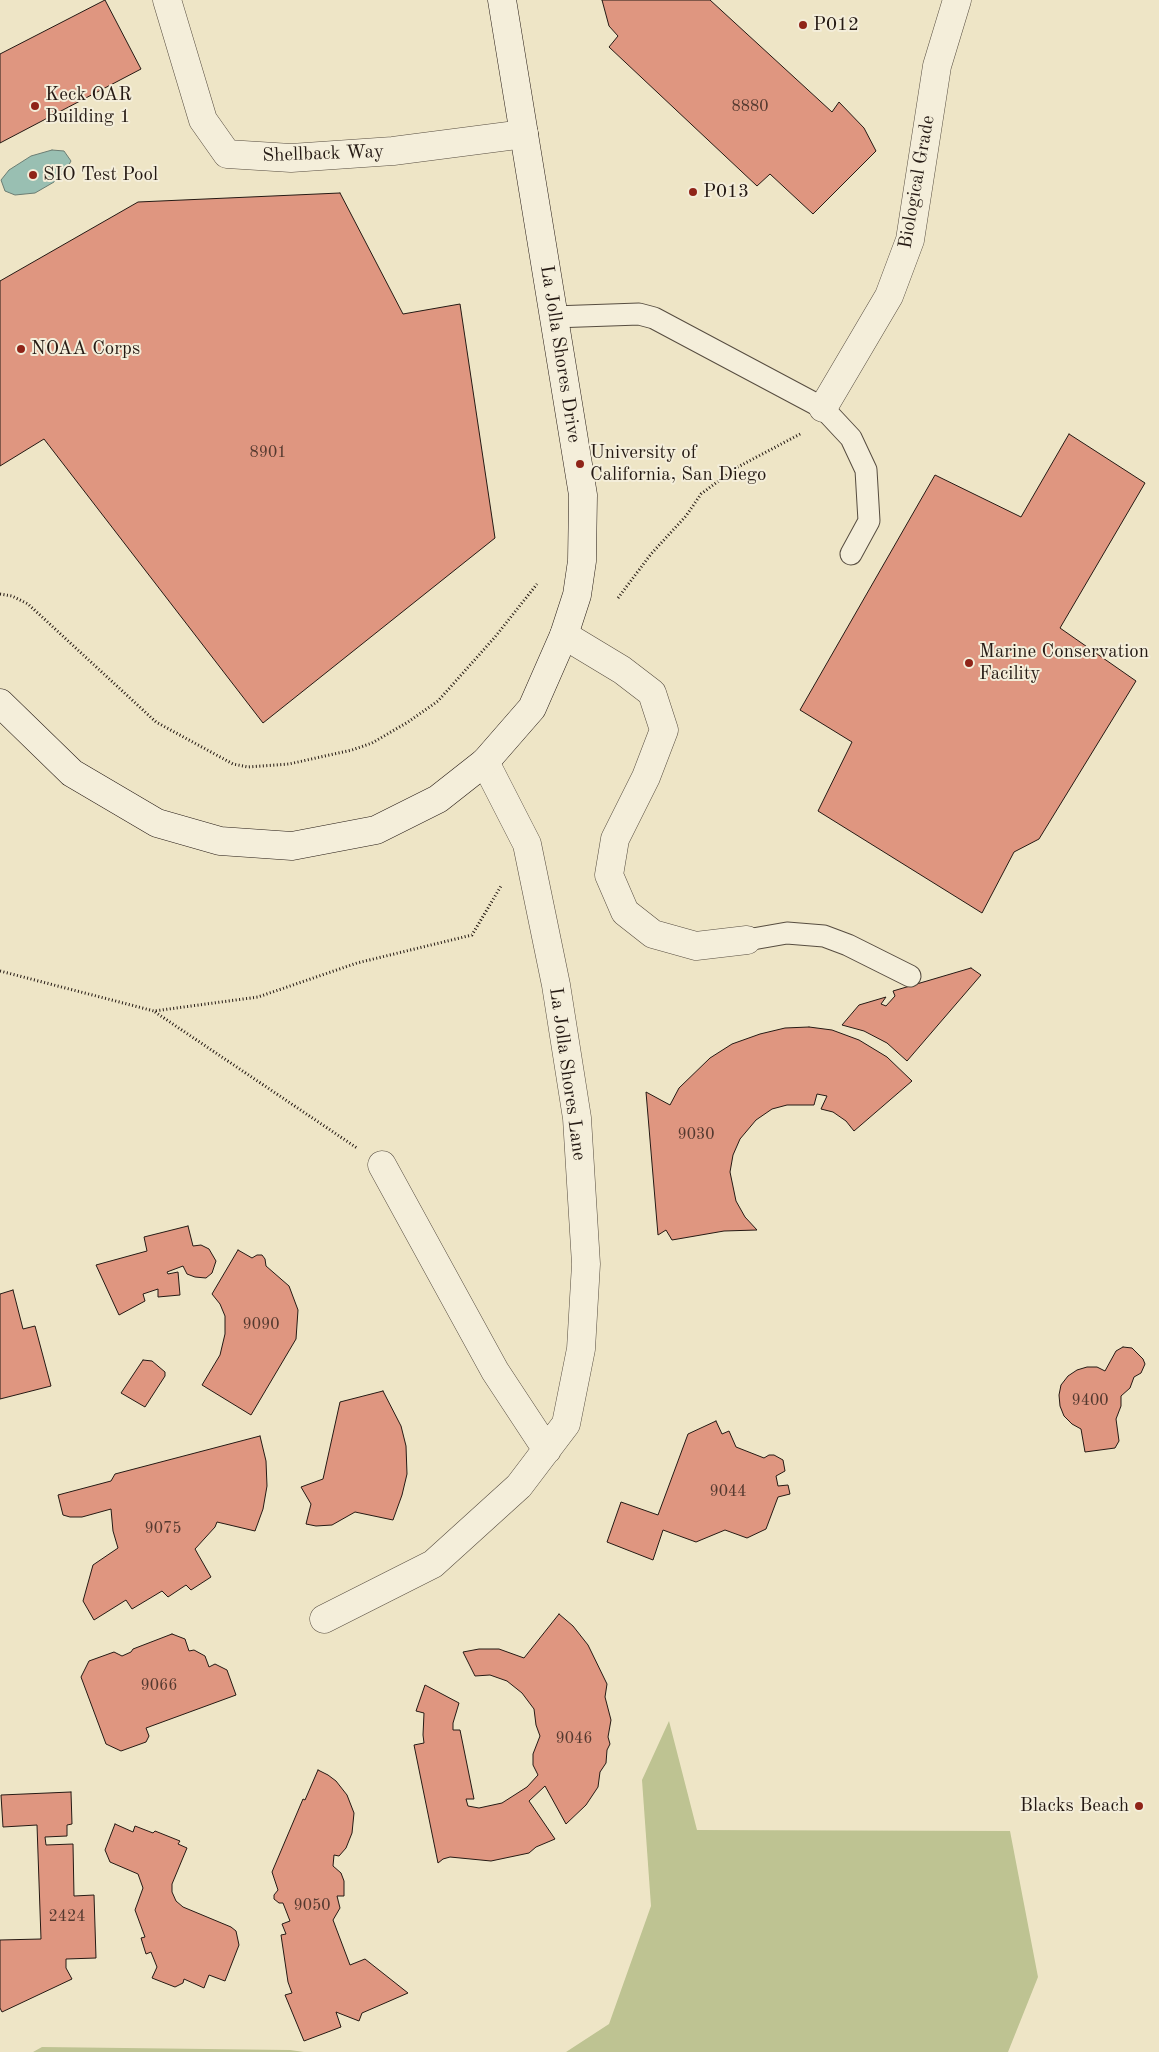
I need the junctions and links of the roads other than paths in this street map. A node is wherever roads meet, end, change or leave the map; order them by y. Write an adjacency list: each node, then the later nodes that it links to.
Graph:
1 (167, 0): 4 (street, Shellback Way)
2 (502, 0): 4 (street, La Jolla Shores Drive)
3 (957, 0): 6 (street, Biological Grade)
4 (524, 134): 5 (street, La Jolla Shores Drive)
5 (554, 318): 6 (lane); 8 (street, La Jolla Shores Drive)
6 (823, 408): 7 (lane)
7 (851, 554)
8 (564, 635): 10 (street, La Jolla Shores Drive); 11 (street)
9 (0, 704): 10 (street, La Jolla Shores Drive)
10 (485, 762): 14 (street, La Jolla Shores Lane)
11 (747, 940): 12 (lane)
12 (910, 976)
13 (382, 1165): 14 (street)
14 (547, 1450): 15 (street, La Jolla Shores Lane)
15 (324, 1619)

